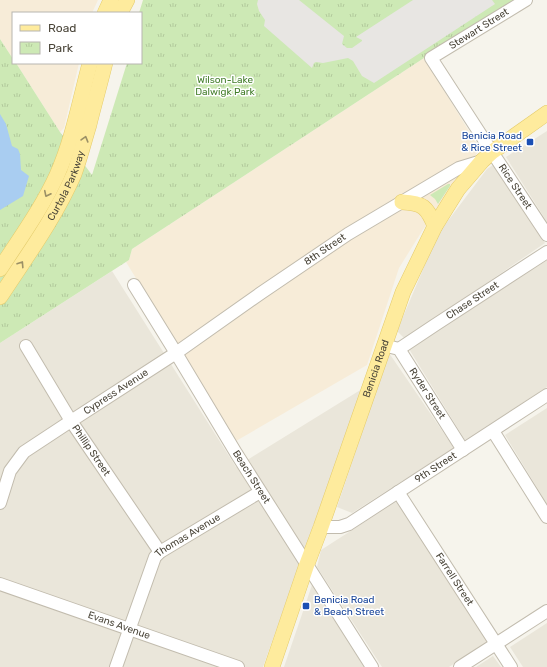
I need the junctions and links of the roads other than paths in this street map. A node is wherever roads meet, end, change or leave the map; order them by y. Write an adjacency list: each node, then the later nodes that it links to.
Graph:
1 (111, 0): 4 (main road)
2 (127, 0): 5 (main road)
3 (526, 0): 6 (street, Stewart Street)
4 (105, 12)
5 (121, 12)
6 (432, 58): 10 (street, Rice Street)
7 (90, 64): 15 (main road, Curtola Parkway, one-way to 15)
8 (105, 64): 17 (main road, Curtola Parkway, one-way to 8)
9 (547, 113): 10 (main road, Benicia Road)
10 (487, 157): 11 (street, 8th Street); 12 (main road, Benicia Road); 13 (street, Rice Street)
11 (402, 202): 12 (main road); 21 (street, 8th Street)
12 (435, 226): 18 (main road, Benicia Road)
13 (547, 235)
14 (547, 252): 20 (street, Chase Street)
15 (0, 269)
16 (134, 285): 21 (street, Beach Street)
17 (0, 296)
18 (385, 344): 20 (street); 30 (main road, Benicia Road)
19 (26, 346): 23 (street, Phillip Street)
20 (399, 349): 25 (street, Ryder Street)
21 (176, 353): 23 (street, Cypress Avenue); 26 (street, Beach Street)
22 (547, 395): 24 (street, 9th Street)
23 (71, 421): 28 (street, Cypress Avenue); 31 (street, Phillip Street)
24 (493, 430): 25 (street, 9th Street); 29 (street)
25 (464, 450): 27 (street, 9th Street)
26 (260, 492): 31 (street, Thomas Avenue); 32 (street, Beach Street)
27 (398, 492): 30 (street, 9th Street); 36 (street, Farrell Street)
28 (0, 503)
29 (547, 517)
30 (321, 527): 32 (main road, Benicia Road)
31 (160, 552): 35 (street, Thomas Avenue)
32 (307, 564): 39 (main road, Benicia Road); 40 (street, Beach Street)
33 (0, 584): 35 (street, Evans Avenue)
34 (547, 611): 36 (street)
35 (130, 629): 37 (street, Thomas Avenue); 38 (street, Evans Avenue)
36 (496, 644): 41 (street); 42 (street, Farrell Street)
37 (116, 667)
38 (238, 667)
39 (272, 667)
40 (372, 667)
41 (460, 667)
42 (511, 667)

